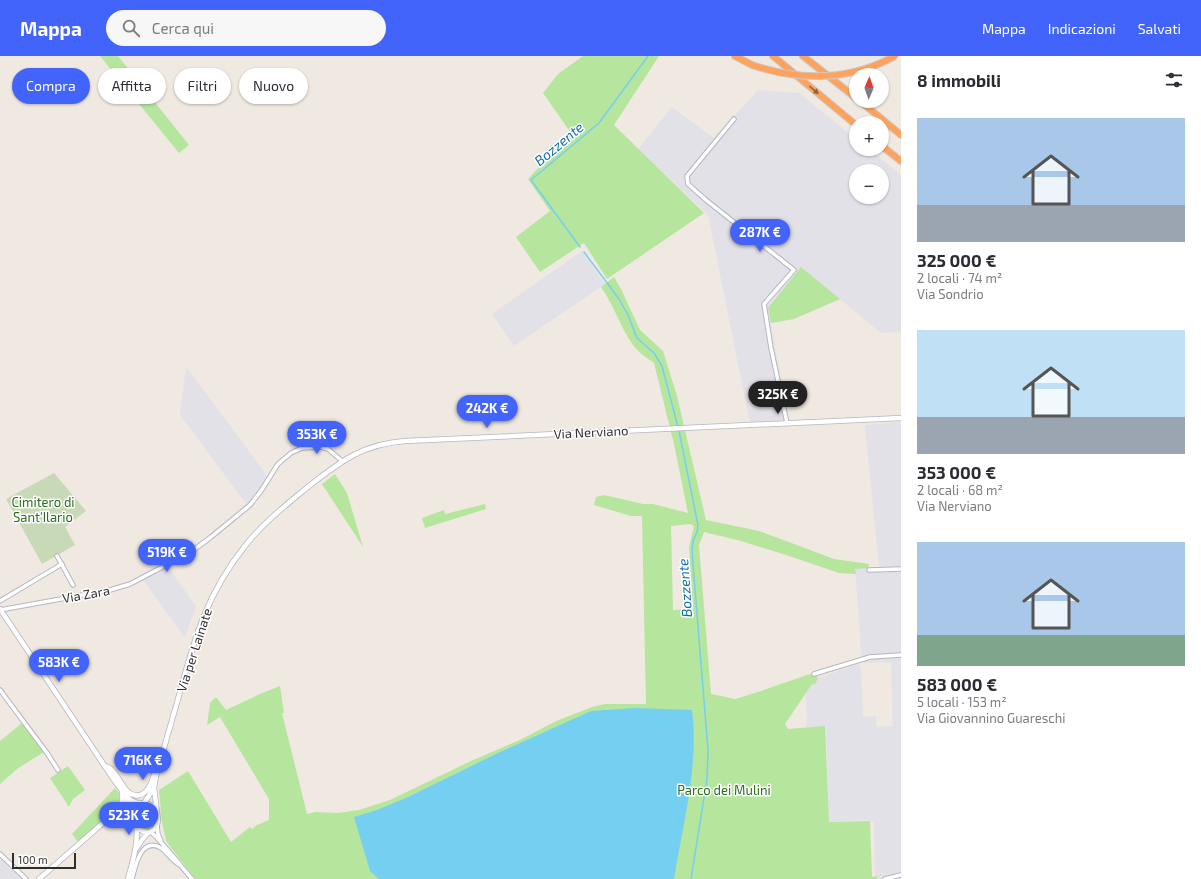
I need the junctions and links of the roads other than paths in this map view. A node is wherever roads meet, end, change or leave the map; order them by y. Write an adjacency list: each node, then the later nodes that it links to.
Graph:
1 (735, 56): 4 (highway, bridge)
2 (773, 56): 8 (highway, one-way to 8)
3 (803, 56): 5 (highway)
4 (895, 56)
5 (849, 92)
6 (868, 108): 9 (highway)
7 (734, 119): 13 (street)
8 (849, 119)
9 (901, 135)
10 (889, 152): 11 (highway)
11 (901, 161)
12 (901, 418): 13 (street, Via Nerviano)
13 (787, 423): 14 (street, Via Nerviano)
14 (342, 461): 15 (street, Via Nerviano); 22 (street, Via Zara)
15 (318, 479): 26 (street, Via per Lainate)
16 (57, 556): 17 (street)
17 (62, 564): 20 (street); 21 (street)
18 (901, 569): 19 (street)
19 (869, 570)
20 (73, 585)
21 (0, 601)
22 (0, 609): 27 (street)
23 (901, 655): 24 (street)
24 (814, 674)
25 (0, 690): 28 (street)
26 (167, 737): 27 (street); 30 (street, Via per Lainate)
27 (104, 765): 29 (street)
28 (58, 770)
29 (120, 787): 31 (street); 32 (street)
30 (154, 788): 33 (street, Via per Lainate); 35 (street, Via per Lainate)
31 (122, 793): 32 (street); 34 (street)
32 (130, 801): 33 (street); 34 (street); 36 (street)
33 (142, 803): 35 (street); 37 (street)
34 (120, 807): 36 (street); 46 (street)
35 (156, 808): 38 (street)
36 (132, 812): 37 (street)
37 (135, 820): 39 (street); 41 (street)
38 (157, 826): 39 (street); 40 (street)
39 (149, 832): 40 (street); 41 (street)
40 (162, 842): 43 (street)
41 (136, 849): 47 (street)
42 (0, 854): 45 (street)
43 (180, 865): 48 (street); 49 (street)
44 (901, 875): 50 (street)
45 (26, 879)
46 (39, 879)
47 (128, 879)
48 (132, 879)
49 (192, 879)
50 (885, 879)

